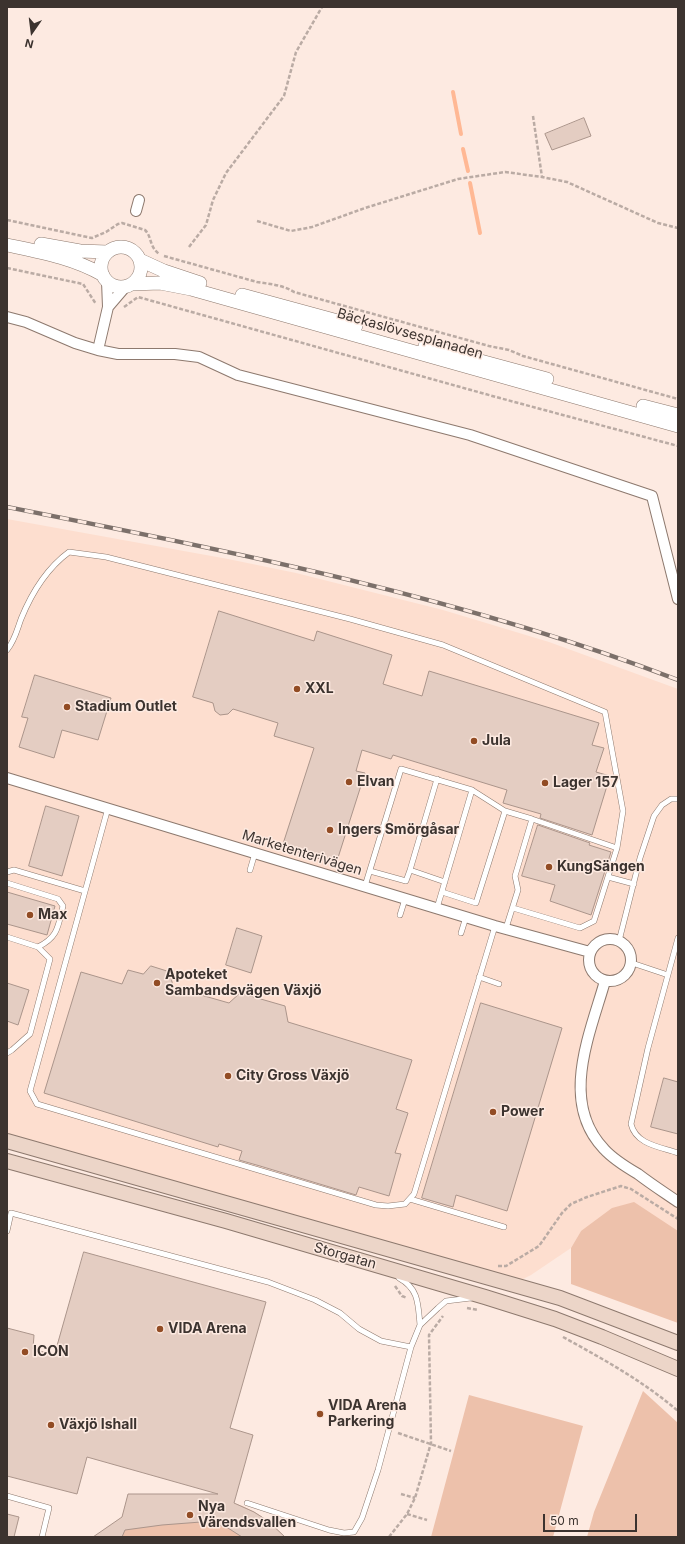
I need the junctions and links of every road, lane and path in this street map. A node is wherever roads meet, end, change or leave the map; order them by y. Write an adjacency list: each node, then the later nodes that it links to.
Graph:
1 (322, 7): 11 (path)
2 (533, 116): 3 (path)
3 (542, 177): 7 (path); 8 (path)
4 (139, 200): 5 (street)
5 (136, 211)
6 (7, 220): 20 (path)
7 (257, 221)
8 (678, 228)
9 (7, 237): 12 (street, Bäckaslövsesplanaden)
10 (7, 245): 15 (street, Bäckaslövsesplanaden)
11 (189, 247)
12 (107, 252): 13 (street, Bäckaslövsesplanaden); 15 (street)
13 (140, 260): 16 (street); 21 (street, Bäckaslövsesplanaden)
14 (7, 268): 17 (path)
15 (105, 278): 16 (street, Bäckaslövsesplanaden); 17 (street)
16 (129, 285): 17 (street); 22 (street, Bäckaslövsesplanaden)
17 (108, 307): 19 (street); 23 (path)
18 (7, 317): 19 (street)
19 (98, 350): 24 (street)
20 (678, 399)
21 (678, 415)
22 (678, 426)
23 (678, 446)
24 (678, 599)
25 (7, 650): 33 (lane)
26 (7, 778): 30 (street, Marketenterivägen)
27 (436, 779): 28 (lane); 38 (lane); 39 (lane)
28 (472, 790): 31 (lane); 42 (lane)
29 (678, 799): 44 (lane)
30 (108, 808): 34 (street, Marketenterivägen); 46 (lane)
31 (505, 811): 32 (lane); 47 (lane)
32 (532, 819): 33 (lane); 50 (lane)
33 (617, 848): 41 (lane)
34 (255, 853): 37 (lane); 45 (street, Marketenterivägen)
35 (7, 868): 36 (lane)
36 (14, 870): 40 (lane); 46 (lane)
37 (250, 870)
38 (410, 870): 39 (lane); 42 (lane)
39 (370, 871): 45 (lane)
40 (7, 872)
41 (608, 877): 44 (lane); 50 (lane)
42 (445, 882): 47 (lane)
43 (7, 883): 59 (lane)
44 (634, 884): 58 (lane)
45 (365, 886): 48 (street, Marketenterivägen)
46 (85, 891): 70 (lane)
47 (442, 892): 49 (lane)
48 (405, 898): 49 (street, Marketenterivägen); 51 (lane)
49 (437, 908): 52 (street, Marketenterivägen)
50 (513, 908): 54 (lane)
51 (400, 915)
52 (466, 917): 53 (street, Marketenterivägen); 55 (lane)
53 (495, 926): 54 (street, Marketenterivägen); 63 (lane)
54 (506, 928): 60 (street, Marketenterivägen)
55 (461, 933)
56 (7, 937): 59 (lane)
57 (678, 938): 62 (lane)
58 (619, 940): 60 (street); 61 (street)
59 (38, 947): 66 (lane)
60 (590, 952): 64 (street)
61 (632, 963): 62 (lane); 64 (street)
62 (668, 975): 68 (lane)
63 (479, 977): 65 (lane); 70 (lane)
64 (605, 981): 71 (street)
65 (500, 984)
66 (7, 1053)
67 (7, 1141): 83 (main road, Storgatan)
68 (678, 1152)
69 (7, 1161): 74 (main road, Storgatan)
70 (410, 1199): 72 (lane)
71 (678, 1202)
72 (504, 1227)
73 (7, 1231): 84 (lane)
74 (378, 1266): 76 (main road, Storgatan); 77 (lane)
75 (394, 1284): 77 (path)
76 (485, 1297): 78 (lane); 85 (main road, Storgatan)
77 (417, 1302): 81 (lane)
78 (438, 1308): 81 (lane); 88 (path)
79 (461, 1309): 80 (path)
80 (483, 1311)
81 (420, 1325): 84 (lane)
82 (563, 1337): 86 (path)
83 (678, 1343)
84 (410, 1347): 93 (lane)
85 (678, 1369)
86 (678, 1411)
87 (398, 1433): 88 (path)
88 (431, 1443): 89 (path); 92 (path)
89 (451, 1451)
90 (401, 1494): 92 (path)
91 (7, 1496): 96 (lane)
92 (415, 1498): 94 (path)
93 (248, 1503)
94 (407, 1514): 95 (path); 97 (path)
95 (427, 1520)
96 (42, 1537)
97 (389, 1537)

